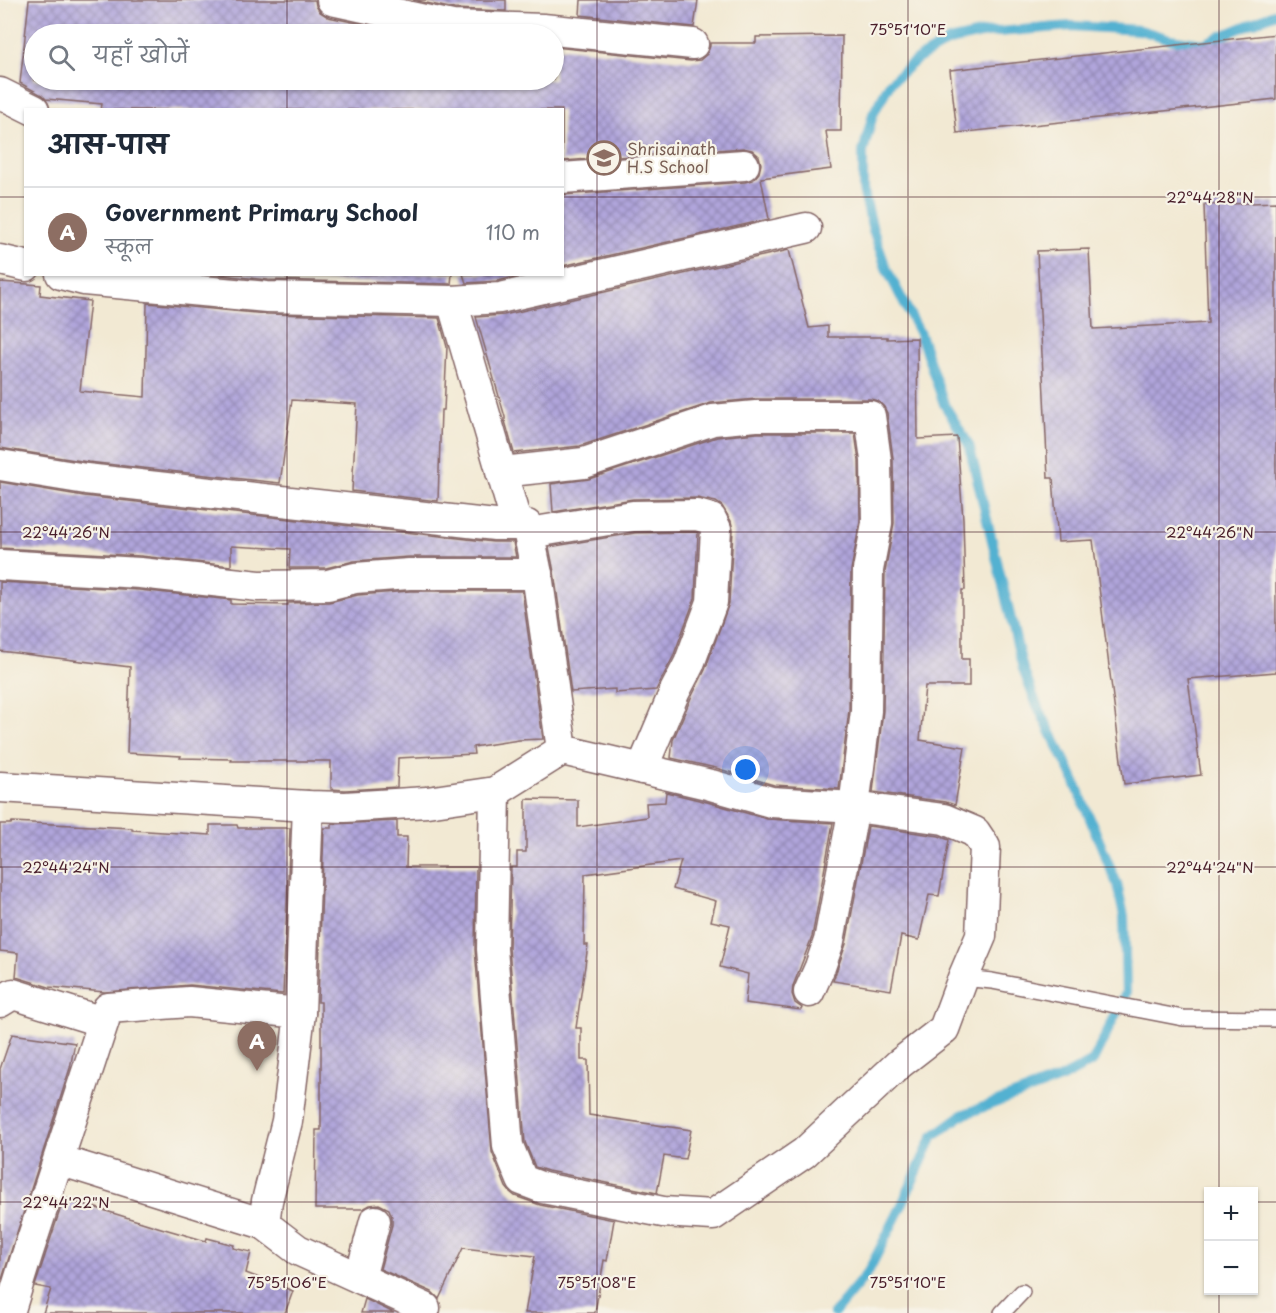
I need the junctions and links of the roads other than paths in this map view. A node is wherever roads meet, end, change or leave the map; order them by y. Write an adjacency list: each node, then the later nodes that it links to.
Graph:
1 (332, 0): 2 (street)
2 (443, 24)
3 (564, 31): 4 (street)
4 (693, 44)
5 (0, 93): 6 (street)
6 (30, 108)
7 (744, 165): 8 (street)
8 (564, 178)
9 (806, 228): 13 (street)
10 (0, 260): 11 (street)
11 (24, 266)
12 (69, 276): 13 (street)
13 (452, 301): 15 (street)
14 (0, 465): 16 (street)
15 (501, 472): 16 (street); 24 (street)
16 (523, 529): 18 (street); 20 (street)
17 (0, 565): 18 (street)
18 (537, 574): 19 (street)
19 (562, 750): 20 (street); 22 (street)
20 (642, 769): 24 (street)
21 (0, 787): 23 (street)
22 (495, 792): 23 (street); 25 (street)
23 (308, 807): 28 (street)
24 (854, 807): 25 (street); 26 (street)
25 (963, 978): 29 (lane)
26 (808, 992)
27 (0, 1002): 30 (street)
28 (300, 1013): 30 (street); 33 (street)
29 (1276, 1019)
30 (103, 1022): 31 (street)
31 (58, 1160): 33 (street); 36 (street)
32 (375, 1221): 34 (street)
33 (264, 1224): 34 (street)
34 (360, 1278): 37 (street)
35 (1022, 1292): 38 (lane)
36 (9, 1313)
37 (423, 1313)
38 (1002, 1313)

